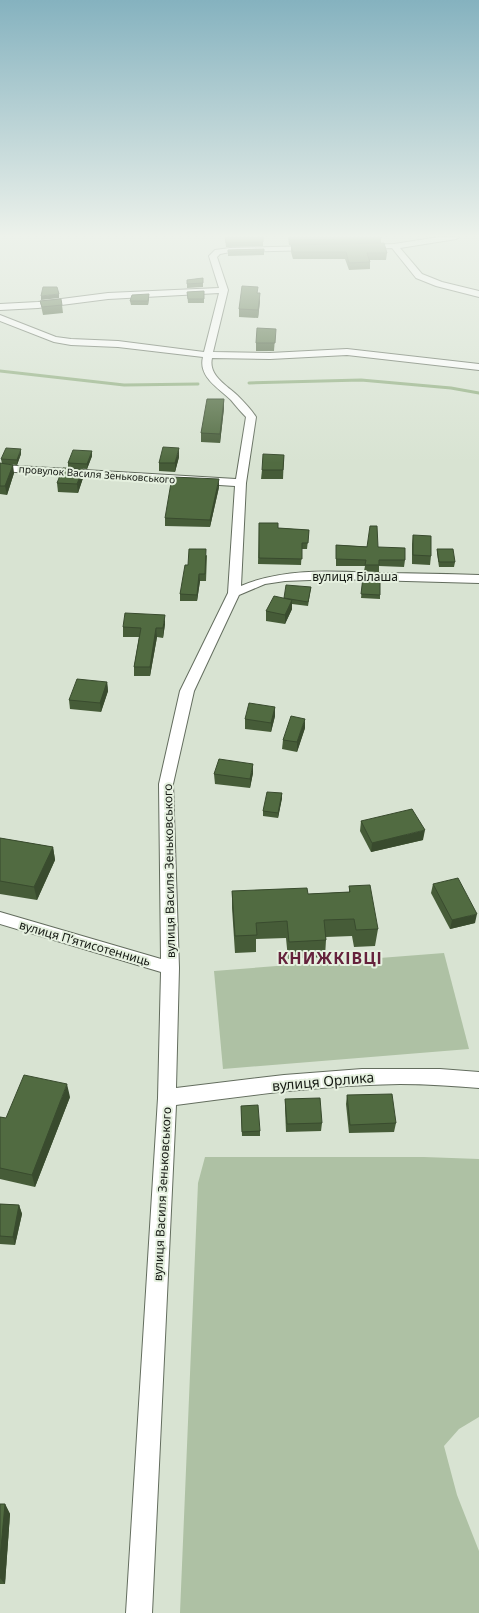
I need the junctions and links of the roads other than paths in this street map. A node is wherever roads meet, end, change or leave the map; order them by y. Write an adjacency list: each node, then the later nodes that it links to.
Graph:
1 (218, 312): 3 (street, вулиця Василя Зеньковського)
2 (0, 318): 3 (street)
3 (207, 355): 4 (street); 6 (street, вулиця Василя Зеньковського)
4 (479, 367)
5 (0, 468): 6 (street, провулок Василя Зеньковського)
6 (241, 483): 8 (street, вулиця Василя Зеньковського)
7 (479, 579): 8 (street, вулиця Білаша)
8 (234, 593): 10 (street, вулиця Василя Зеньковського)
9 (0, 918): 10 (street, вулиця Пʼятисотенниць)
10 (170, 968): 12 (street, вулиця Василя Зеньковського)
11 (479, 1080): 12 (street, вулиця Орлика)
12 (167, 1098): 13 (street, вулиця Василя Зеньковського)
13 (139, 1613)

